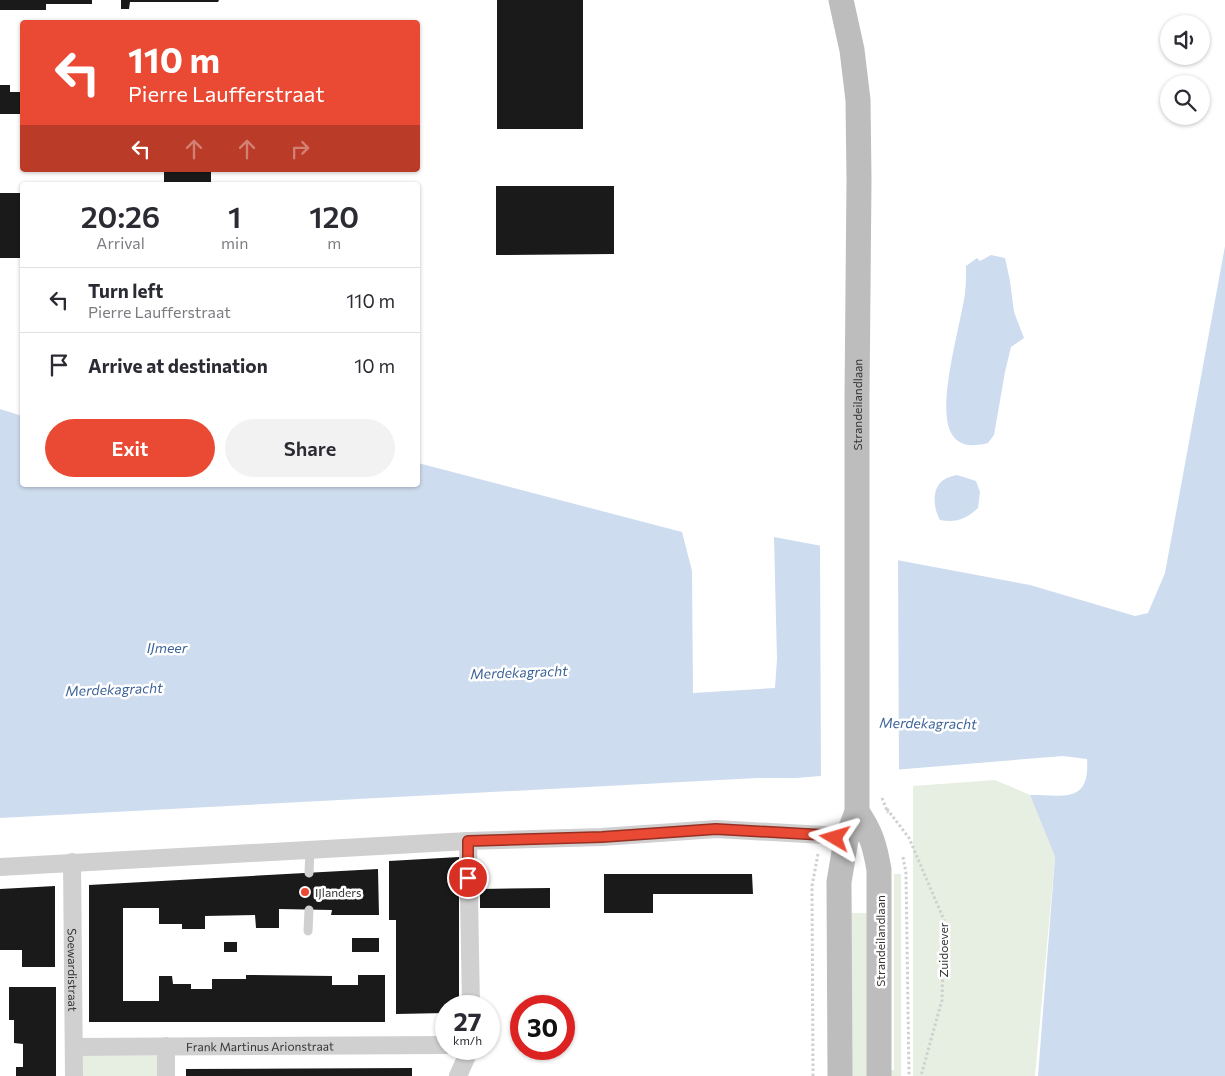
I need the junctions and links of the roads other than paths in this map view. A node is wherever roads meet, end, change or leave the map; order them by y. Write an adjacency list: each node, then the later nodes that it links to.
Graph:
1 (841, 0): 2 (street, Strandeilandlaan)
2 (857, 812): 3 (street, Strandeilandlaan); 20 (street, Strandeilandlaan)
3 (846, 840): 4 (street); 19 (street, Strandeilandlaan)
4 (468, 841): 5 (street); 11 (street)
5 (310, 850): 6 (street); 8 (lane)
6 (72, 862): 7 (street); 14 (street, Soewardistraat)
7 (0, 867)
8 (309, 872)
9 (309, 910): 10 (lane)
10 (308, 931)
11 (471, 995)
12 (435, 1045): 13 (street, Frank Martinus Arionstraat)
13 (166, 1046): 14 (street, Frank Martinus Arionstraat); 17 (street)
14 (74, 1047): 16 (street, Soewardistraat)
15 (465, 1060): 18 (street)
16 (74, 1076)
17 (166, 1076)
18 (458, 1076)
19 (840, 1076)
20 (880, 1076)

